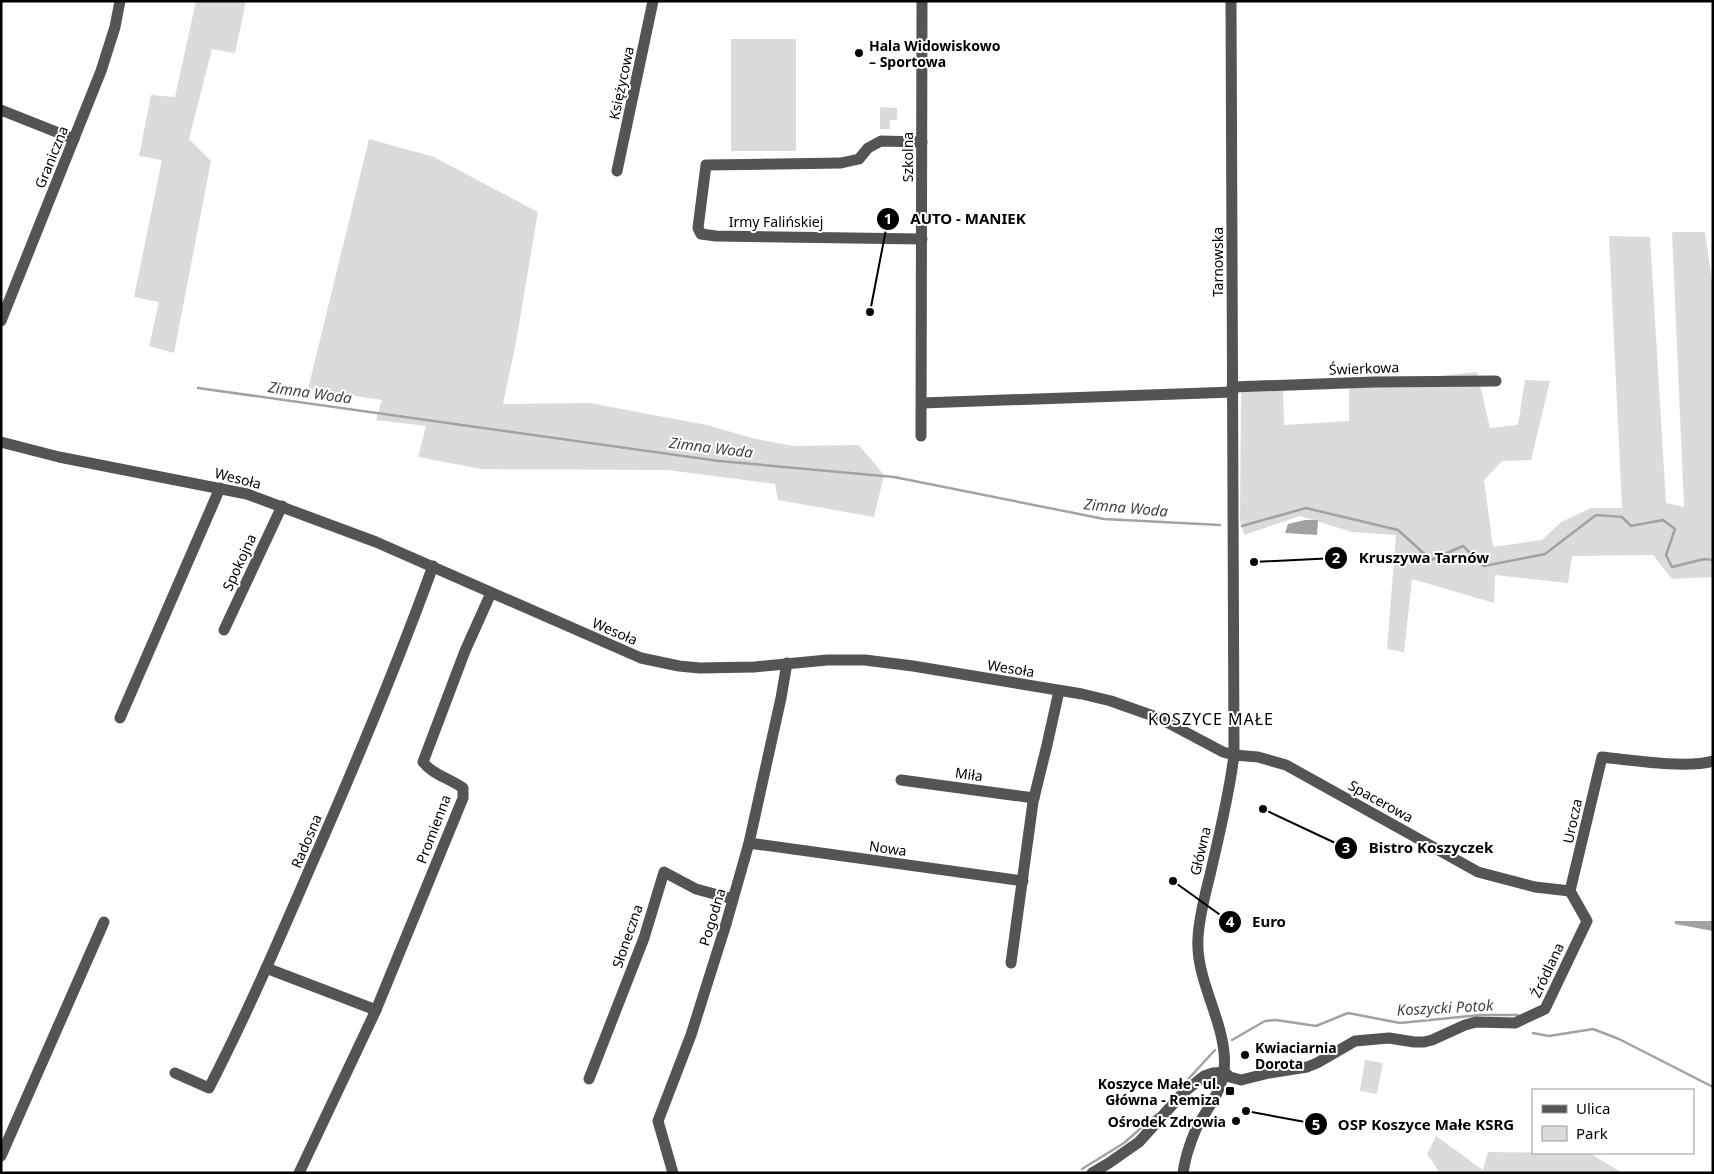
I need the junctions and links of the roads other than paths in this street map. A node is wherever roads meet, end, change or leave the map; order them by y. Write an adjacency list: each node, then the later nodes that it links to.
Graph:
1 (120, 1): 6 (street, Graniczna)
2 (653, 1): 8 (street, Księżycowa)
3 (922, 1): 7 (street, Szkolna)
4 (1231, 1): 12 (street, Tarnowska)
5 (1, 110): 6 (street)
6 (74, 139): 10 (street, Graniczna)
7 (922, 142): 9 (street, Szkolna); 9 (street, Irmy Falińskiej)
8 (617, 171)
9 (922, 239): 13 (street, Szkolna)
10 (1, 321)
11 (1496, 381): 12 (street, Świerkowa)
12 (1232, 390): 13 (street); 18 (street, Tarnowska)
13 (922, 402): 14 (street, Szkolna)
14 (921, 436)
15 (1, 442): 16 (street, Wesoła)
16 (220, 488): 17 (street, Wesoła); 24 (street)
17 (282, 506): 19 (street, Wesoła); 21 (street, Spokojna)
18 (1233, 523): 25 (street, Główna)
19 (433, 566): 20 (street, Wesoła); 35 (street, Radosna)
20 (491, 593): 22 (street, Wesoła); 36 (street, Promienna)
21 (224, 630)
22 (787, 663): 23 (street, Wesoła); 29 (street, Pogodna)
23 (1059, 691): 25 (street, Wesoła); 28 (street)
24 (120, 718)
25 (1234, 755): 31 (street, Spacerowa); 37 (street, Główna)
26 (1713, 761): 31 (street, Urocza)
27 (901, 780): 28 (street, Miła)
28 (1034, 798): 30 (street)
29 (749, 843): 30 (street, Nowa); 32 (street, Pogodna)
30 (1023, 881): 34 (street)
31 (1570, 891): 37 (street, Źródlana)
32 (733, 899): 39 (street, Słoneczna); 42 (street, Pogodna)
33 (104, 922): 40 (street)
34 (1011, 963)
35 (266, 968): 36 (street); 38 (street, Radosna)
36 (376, 1010): 41 (street, Promienna)
37 (1224, 1072): 43 (street); 44 (street, Główna)
38 (175, 1073)
39 (589, 1079)
40 (1, 1156)
41 (299, 1173)
42 (672, 1173)
43 (1092, 1173)
44 (1183, 1173)

